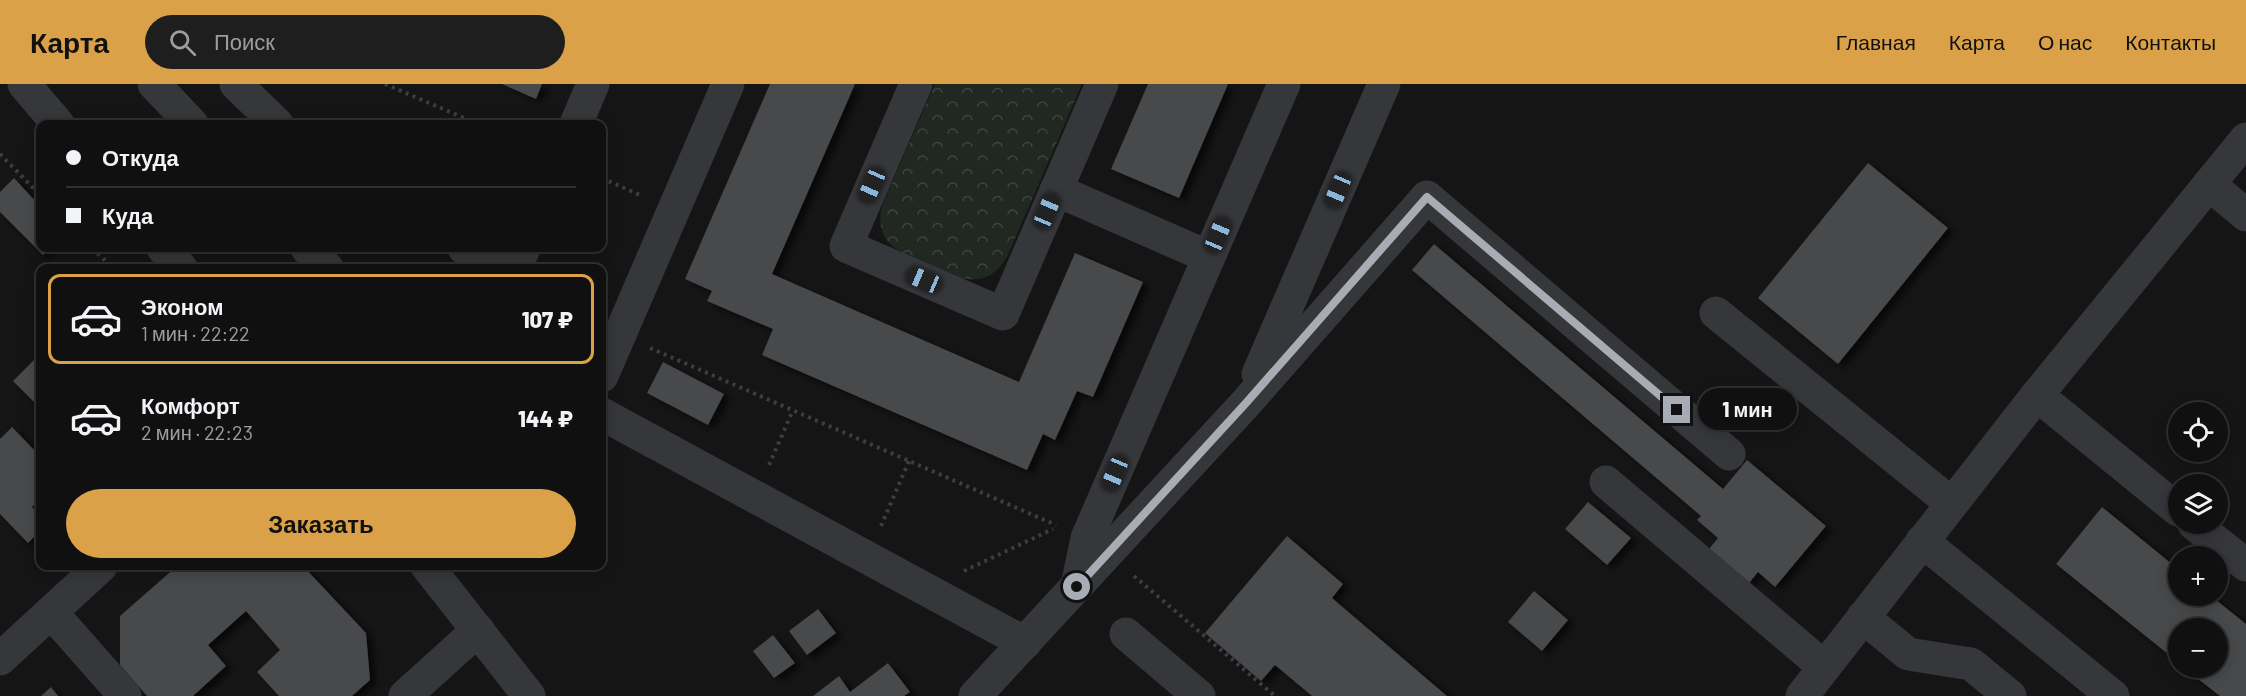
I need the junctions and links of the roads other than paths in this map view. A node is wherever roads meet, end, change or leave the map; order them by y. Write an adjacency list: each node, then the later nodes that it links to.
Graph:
1 (24, 84): 10 (street)
2 (154, 84): 11 (street)
3 (236, 84): 12 (street)
4 (593, 84): 13 (street)
5 (728, 84): 26 (street)
6 (916, 84): 16 (street)
7 (1102, 84): 16 (street)
8 (1284, 84): 21 (street)
9 (1383, 84): 28 (street)
10 (55, 120)
11 (188, 120)
12 (273, 120)
13 (578, 120)
14 (2246, 139): 15 (street)
15 (2209, 184): 17 (street); 27 (street)
16 (1056, 190): 21 (street)
17 (2246, 215)
18 (166, 252): 23 (street)
19 (311, 252): 24 (street)
20 (481, 252): 22 (street)
21 (1209, 257): 39 (street)
22 (518, 261)
23 (177, 264)
24 (323, 264)
25 (1716, 313): 33 (street)
26 (606, 366)
27 (2037, 395): 32 (street); 33 (street)
28 (1246, 403): 30 (street); 39 (street)
29 (606, 416): 44 (street)
30 (1729, 454)
31 (1606, 482): 46 (street)
32 (2168, 502)
33 (1952, 503): 35 (street)
34 (2207, 534): 36 (street)
35 (1922, 541): 41 (street); 54 (street)
36 (2246, 565)
37 (98, 570): 40 (street)
38 (430, 570): 42 (street)
39 (1077, 587): 44 (street)
40 (51, 612): 45 (street); 47 (street)
41 (1863, 616): 46 (street); 53 (street)
42 (478, 630): 48 (street); 49 (street)
43 (1126, 634): 51 (street)
44 (1025, 643): 50 (street)
45 (0, 659)
46 (1824, 667): 52 (street)
47 (125, 696)
48 (405, 696)
49 (529, 696)
50 (975, 696)
51 (1199, 696)
52 (1802, 696)
53 (2010, 696)
54 (2113, 696)

